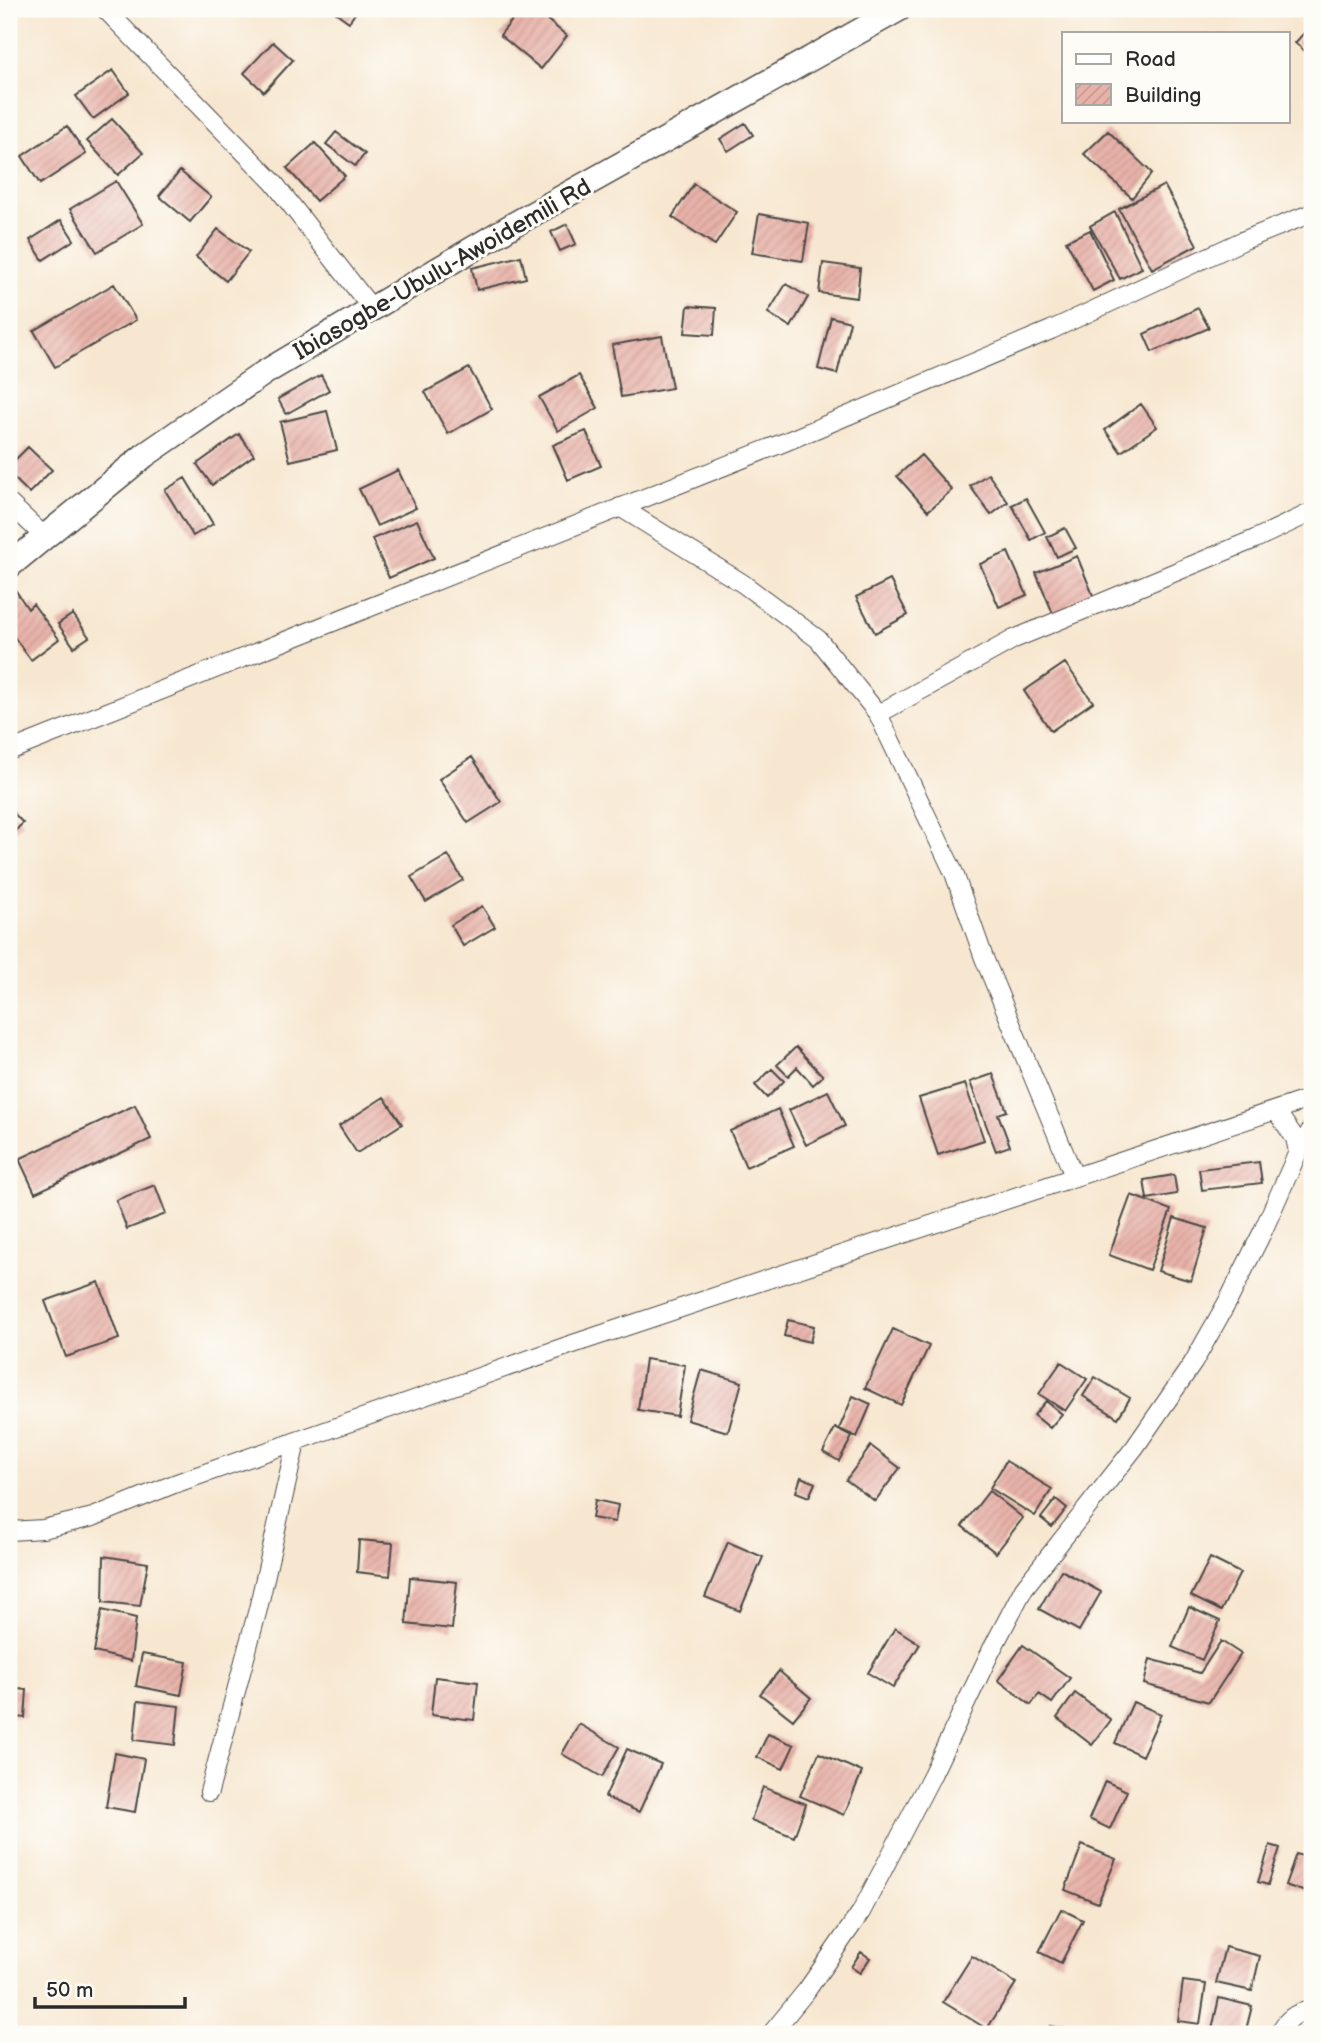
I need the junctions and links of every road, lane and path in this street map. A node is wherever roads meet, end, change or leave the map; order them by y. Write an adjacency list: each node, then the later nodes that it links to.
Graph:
1 (105, 9): 4 (street)
2 (899, 9): 4 (street, Ibiasogbe-Ubulu-Awoidemili Rd)
3 (1312, 213): 6 (street)
4 (372, 309): 8 (street, Ibiasogbe-Ubulu-Awoidemili Rd)
5 (9, 503): 8 (street)
6 (621, 507): 10 (street); 11 (street)
7 (1312, 512): 10 (street)
8 (45, 537): 9 (street, Ibiasogbe-Ubulu-Awoidemili Rd)
9 (9, 566)
10 (878, 714): 16 (street)
11 (9, 751)
12 (1312, 1098): 13 (street)
13 (1276, 1111): 15 (street); 16 (street)
14 (1312, 1128): 15 (street)
15 (1298, 1152): 21 (street)
16 (1074, 1176): 17 (street)
17 (296, 1442): 18 (street); 19 (street)
18 (9, 1531)
19 (209, 1792)
20 (1312, 2011): 22 (street)
21 (774, 2033)
22 (1279, 2034)

